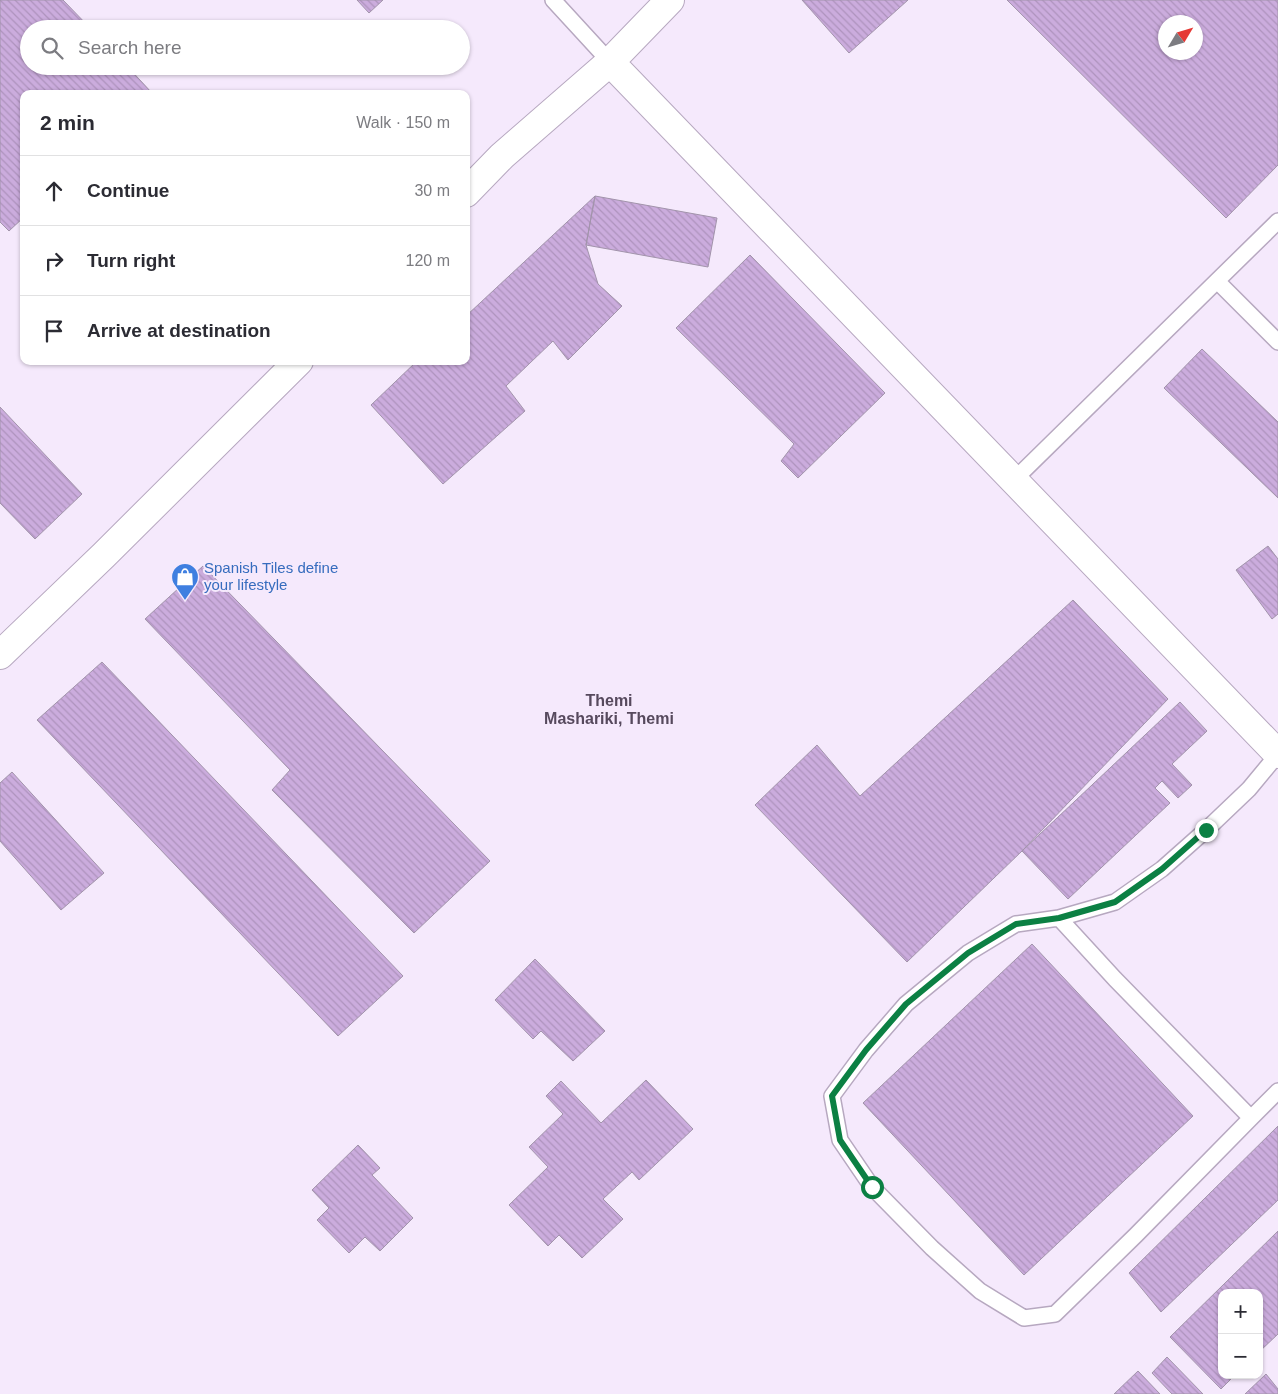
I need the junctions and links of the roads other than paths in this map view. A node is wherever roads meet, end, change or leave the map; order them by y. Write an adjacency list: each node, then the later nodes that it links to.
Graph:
1 (553, 0): 3 (lane)
2 (670, 0): 3 (street)
3 (610, 62): 4 (street); 9 (street)
4 (470, 189)
5 (1278, 221): 6 (lane)
6 (1217, 281): 7 (lane); 9 (lane)
7 (1278, 342)
8 (295, 365): 10 (street)
9 (1014, 480): 11 (street)
10 (0, 655)
11 (1278, 754): 12 (lane)
12 (1059, 918): 14 (lane); 14 (lane)
13 (1278, 1091): 14 (lane)
14 (1251, 1118)

